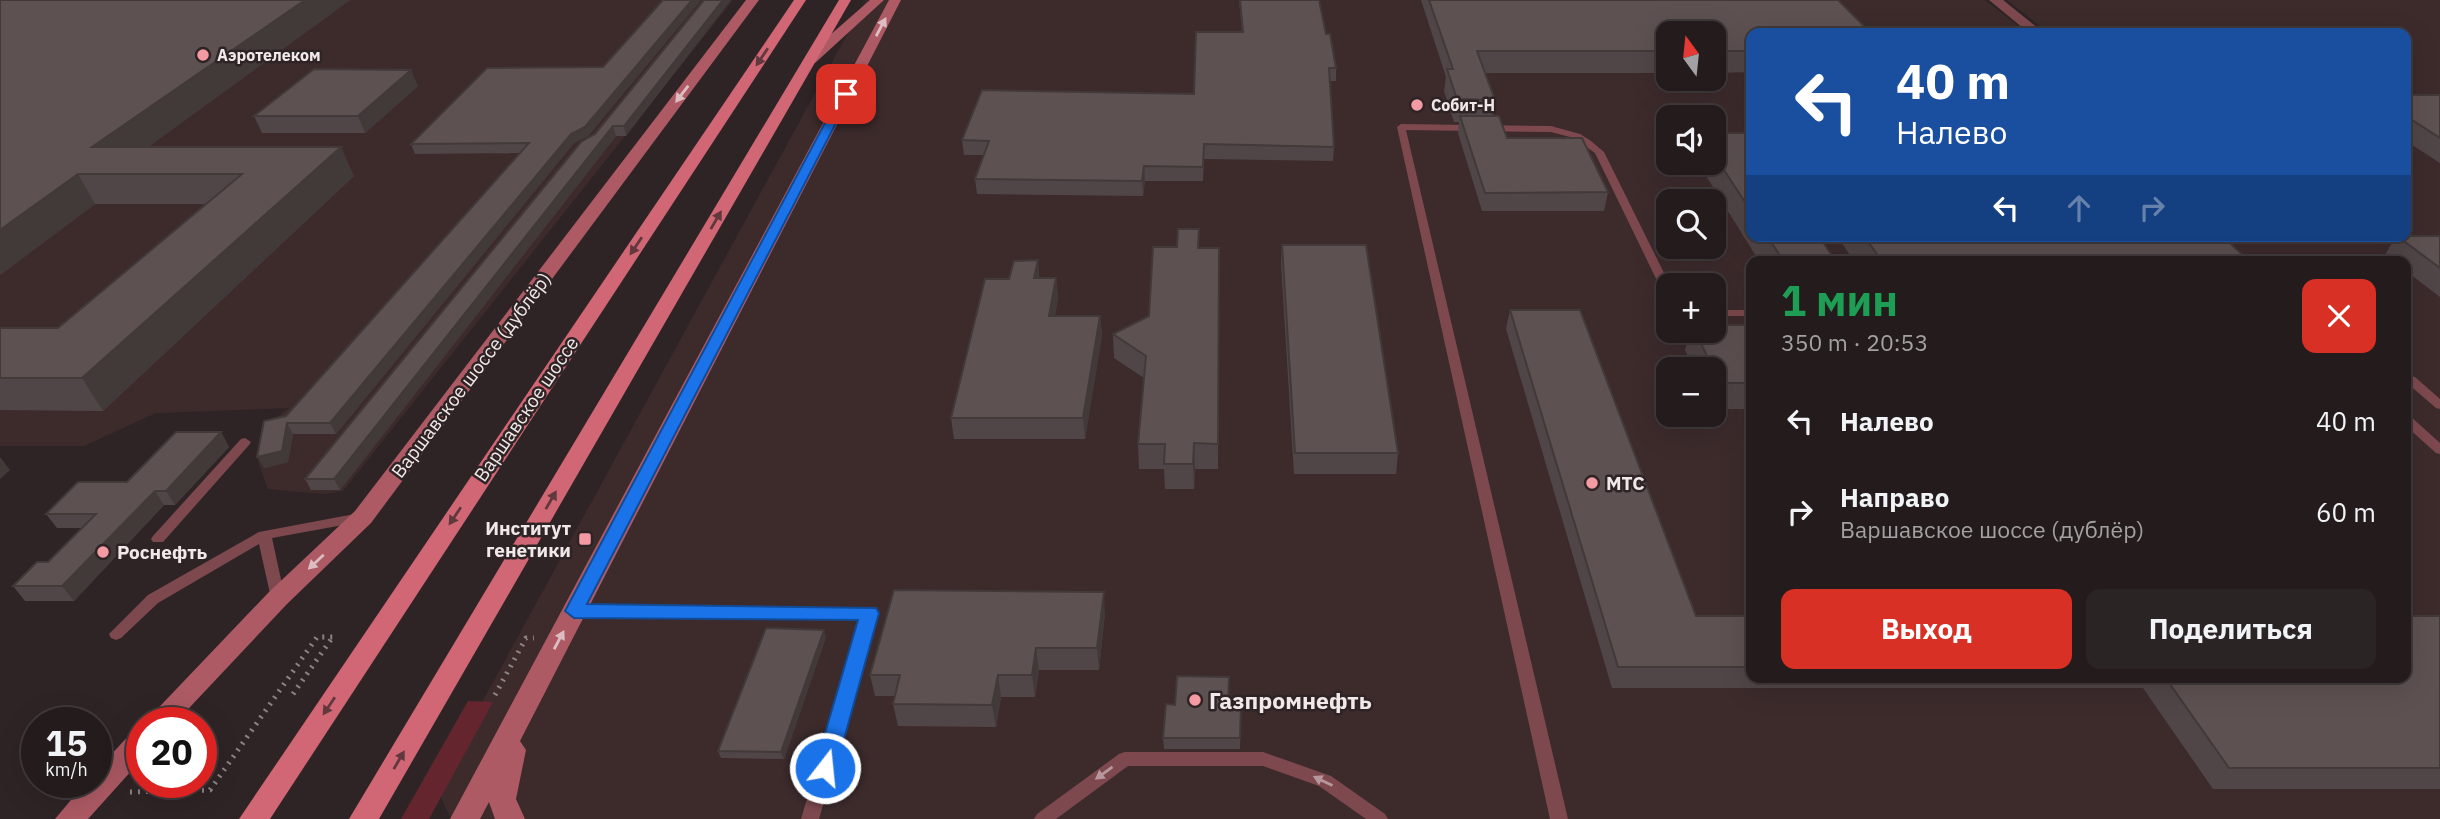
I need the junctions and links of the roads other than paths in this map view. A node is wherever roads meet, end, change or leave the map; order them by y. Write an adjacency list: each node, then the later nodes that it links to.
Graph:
1 (753, 0): 17 (main road, Варшавское шоссе (дублёр), one-way to 17)
2 (800, 0): 27 (main road, Варшавское шоссе, one-way to 27)
3 (845, 0): 8 (main road)
4 (878, 0): 8 (main road)
5 (895, 0): 21 (main road, one-way to 5)
6 (1995, 0): 7 (street)
7 (2030, 28)
8 (810, 60): 28 (main road, one-way to 8)
9 (1658, 273): 34 (lane)
10 (1726, 313): 11 (lane)
11 (1746, 313)
12 (2411, 380): 13 (lane)
13 (2440, 405)
14 (2411, 424): 16 (lane)
15 (245, 442): 19 (lane)
16 (2440, 450)
17 (363, 517): 18 (lane); 20 (main road, Варшавское шоссе (дублёр), one-way to 20)
18 (264, 535): 20 (lane); 22 (lane)
19 (158, 539)
20 (278, 598): 24 (main road, Варшавское шоссе (дублёр))
21 (574, 611): 23 (main road, one-way to 21); 31 (lane)
22 (116, 634)
23 (527, 701): 29 (main road); 30 (main road)
24 (173, 707)
25 (126, 757): 26 (main road)
26 (70, 819)
27 (254, 819)
28 (364, 819)
29 (466, 819)
30 (510, 819)
31 (810, 819)
32 (1043, 819): 33 (lane, one-way to 32)
33 (1379, 819)
34 (1559, 819)

